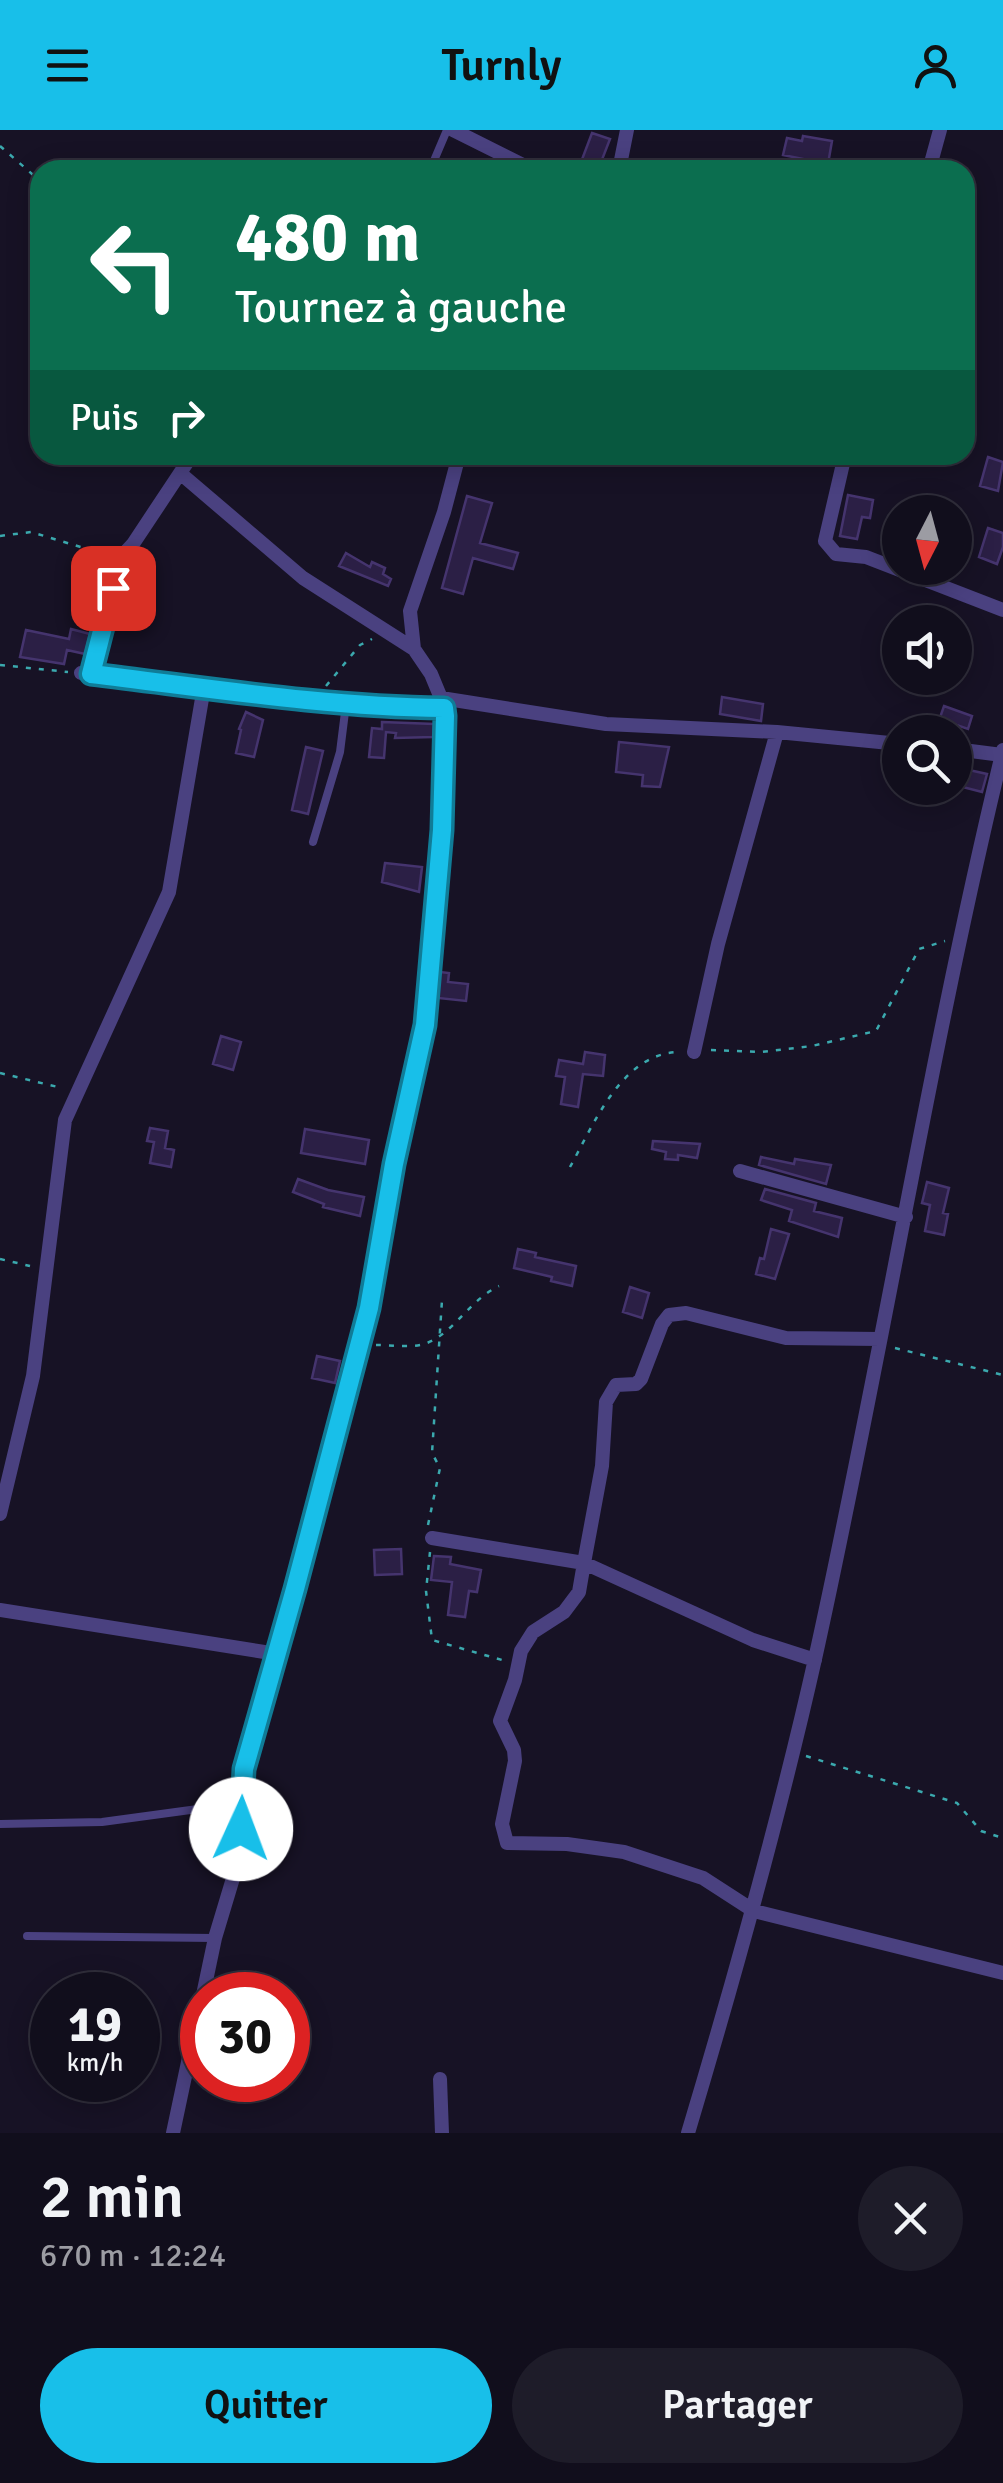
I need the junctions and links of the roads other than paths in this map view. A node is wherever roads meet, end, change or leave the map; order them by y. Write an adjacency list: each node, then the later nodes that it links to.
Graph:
1 (450, 130): 4 (lane); 5 (street)
2 (627, 130): 6 (street)
3 (940, 130): 7 (street)
4 (435, 160)
5 (512, 160)
6 (621, 160)
7 (932, 160)
8 (185, 465): 11 (street)
9 (457, 465): 13 (street)
10 (843, 465): 12 (street)
11 (180, 473): 13 (street); 14 (street)
12 (1003, 610)
13 (414, 649): 15 (street)
14 (204, 688): 16 (street); 26 (street)
15 (443, 703): 16 (street); 17 (street); 30 (street)
16 (346, 704): 21 (lane)
17 (777, 732): 18 (street); 22 (street)
18 (882, 742)
19 (972, 750): 20 (street)
20 (1002, 752): 24 (street)
21 (313, 842)
22 (694, 1052)
23 (740, 1171): 24 (street)
24 (906, 1218): 25 (street)
25 (879, 1342): 28 (street); 31 (street)
26 (0, 1514)
27 (432, 1538): 28 (street)
28 (584, 1563): 31 (street); 34 (street)
29 (0, 1610): 30 (street)
30 (277, 1654): 32 (street)
31 (815, 1660): 34 (street)
32 (242, 1803): 33 (lane); 36 (street)
33 (0, 1824)
34 (754, 1911): 38 (street); 43 (street)
35 (27, 1936): 36 (lane)
36 (215, 1938): 37 (street)
37 (208, 1972)
38 (1003, 1974)
39 (440, 2079): 42 (street)
40 (180, 2101): 41 (street)
41 (173, 2133)
42 (442, 2133)
43 (688, 2133)

